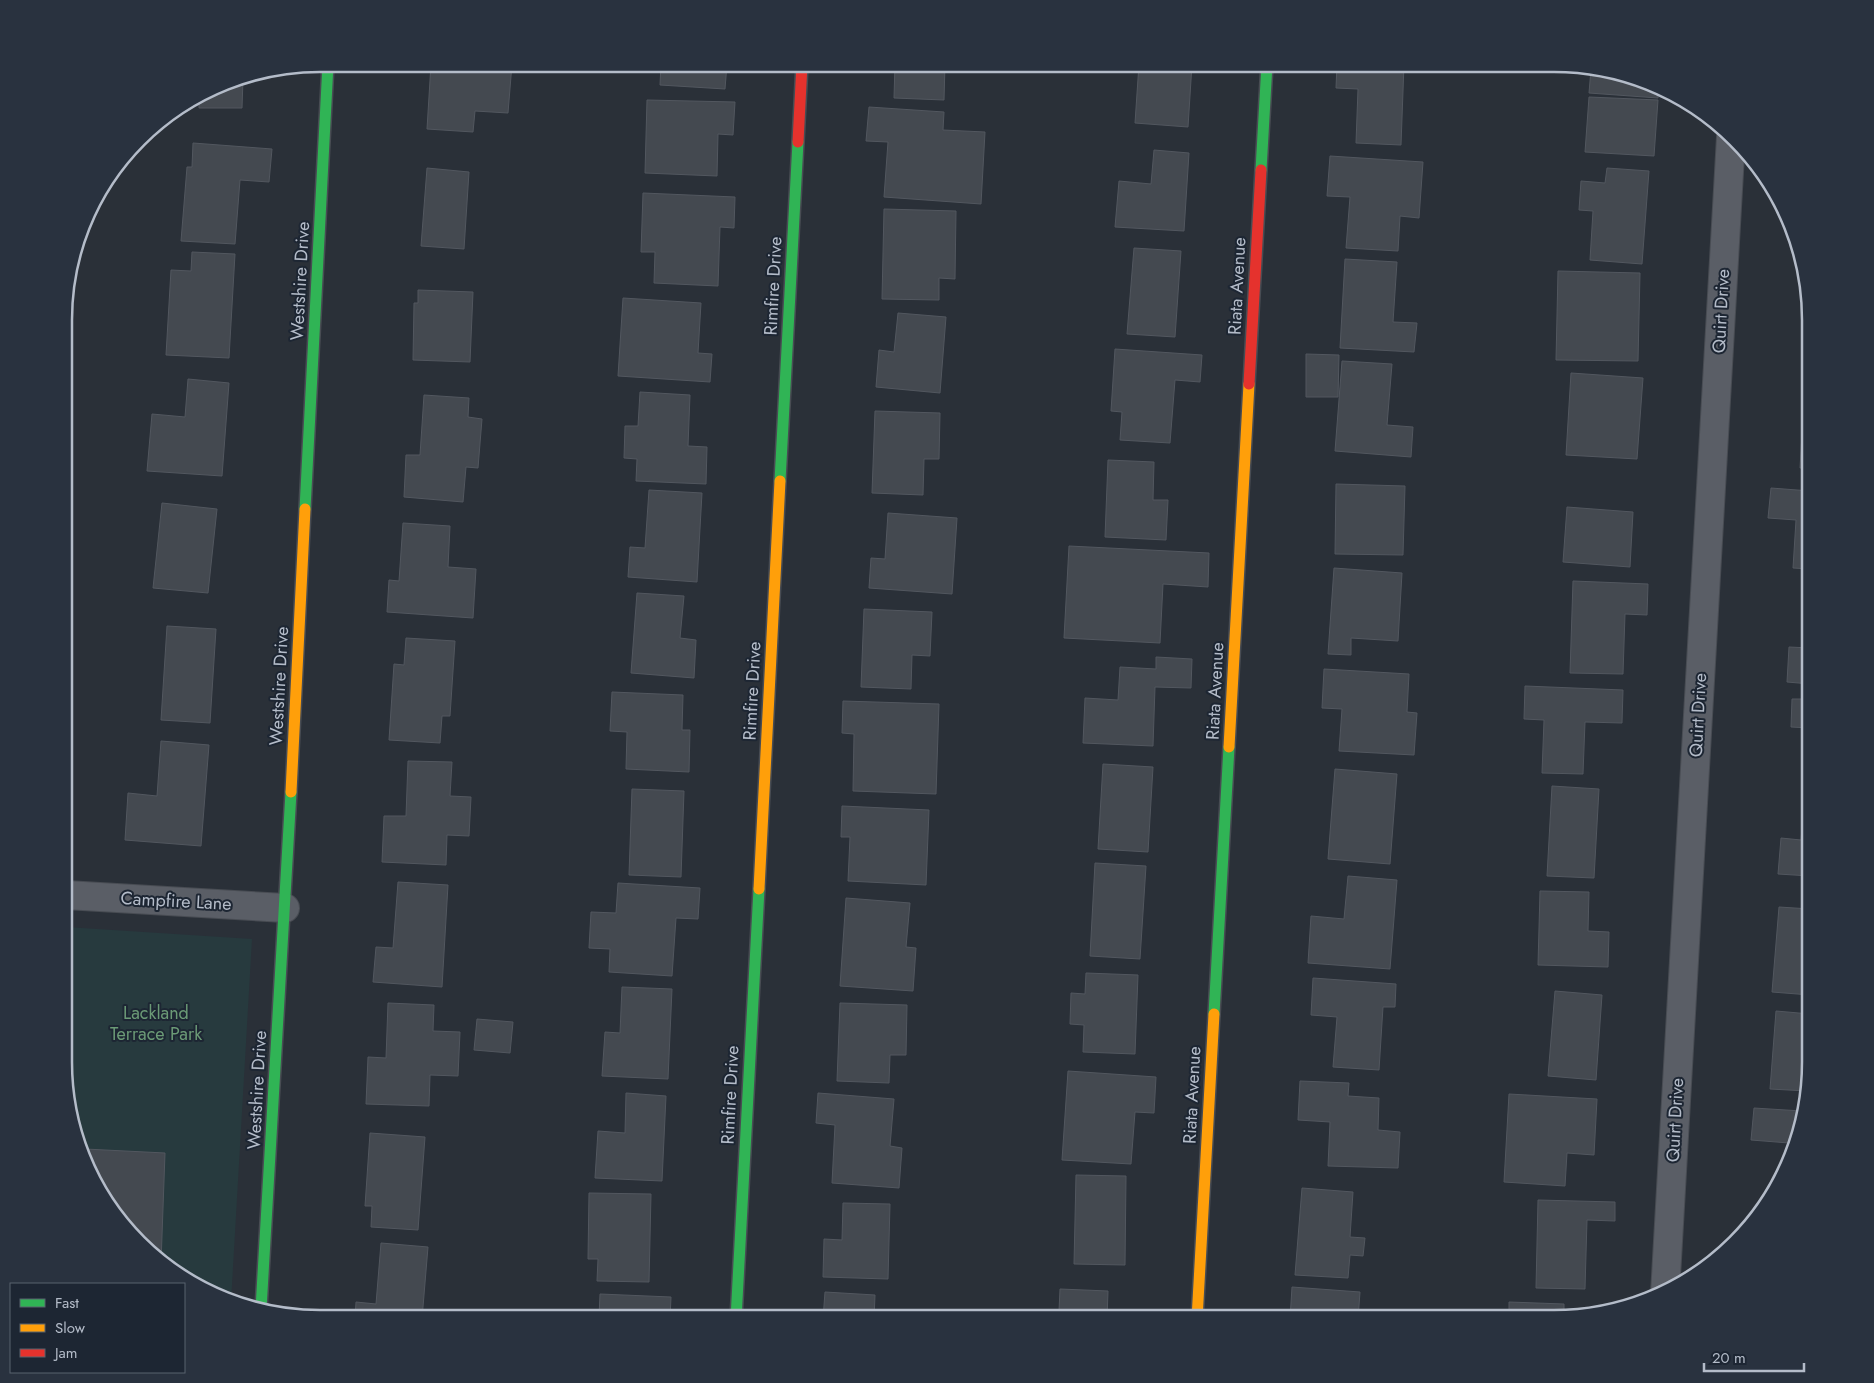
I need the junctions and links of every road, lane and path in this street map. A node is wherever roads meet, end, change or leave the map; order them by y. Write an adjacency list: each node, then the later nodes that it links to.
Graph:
1 (328, 72): 6 (street, Westshire Drive)
2 (802, 72): 9 (street, Rimfire Drive)
3 (1267, 72): 10 (street, Riata Avenue)
4 (1730, 147): 7 (street, Quirt Drive)
5 (72, 895): 6 (street, Campfire Lane)
6 (286, 908): 8 (street, Westshire Drive)
7 (1666, 1284)
8 (261, 1303)
9 (736, 1310)
10 (1198, 1310)

